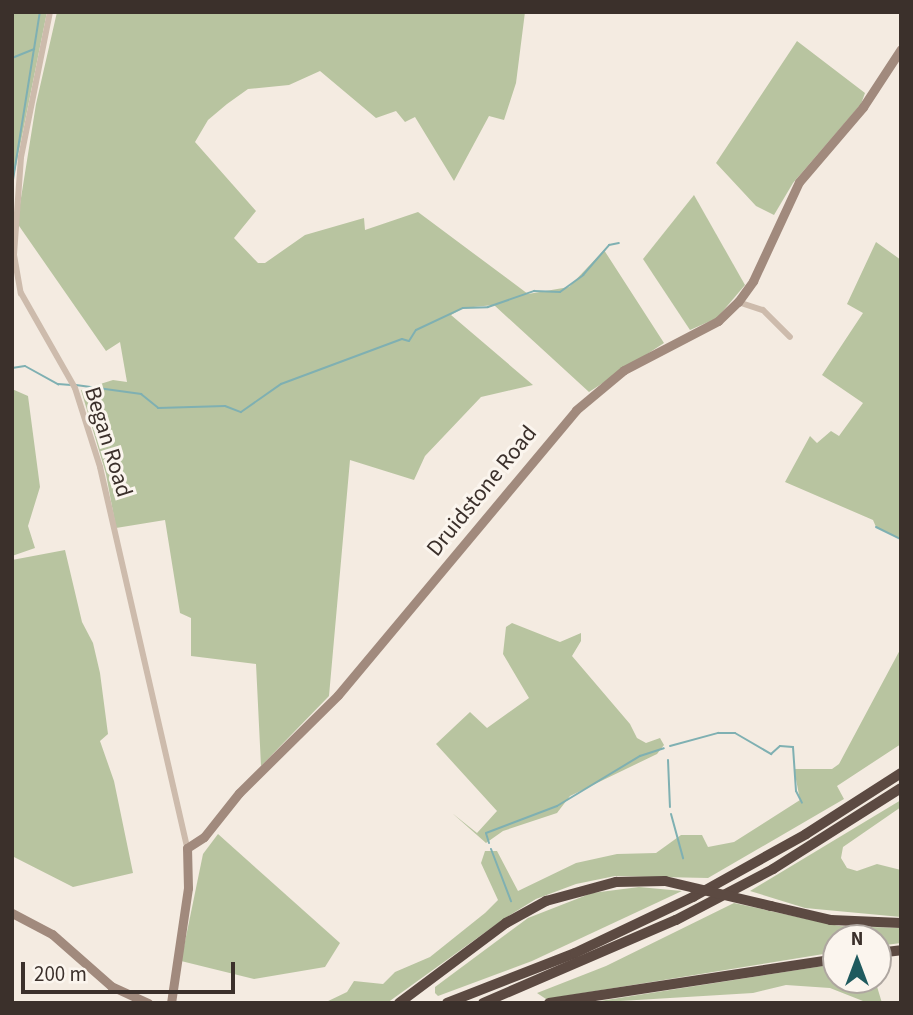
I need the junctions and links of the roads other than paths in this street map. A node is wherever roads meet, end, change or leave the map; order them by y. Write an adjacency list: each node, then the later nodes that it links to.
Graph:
1 (50, 12): 7 (street, Began Road)
2 (901, 48): 3 (street, Druidstone Road)
3 (738, 302): 4 (street); 7 (street, Druidstone Road)
4 (790, 337)
5 (901, 773): 14 (highway)
6 (901, 788): 15 (highway)
7 (187, 848): 12 (street)
8 (12, 914): 11 (street)
9 (901, 923): 13 (highway, bridge)
10 (822, 961): 16 (highway)
11 (148, 1003)
12 (171, 1003)
13 (399, 1003)
14 (447, 1003)
15 (483, 1003)
16 (549, 1003)

